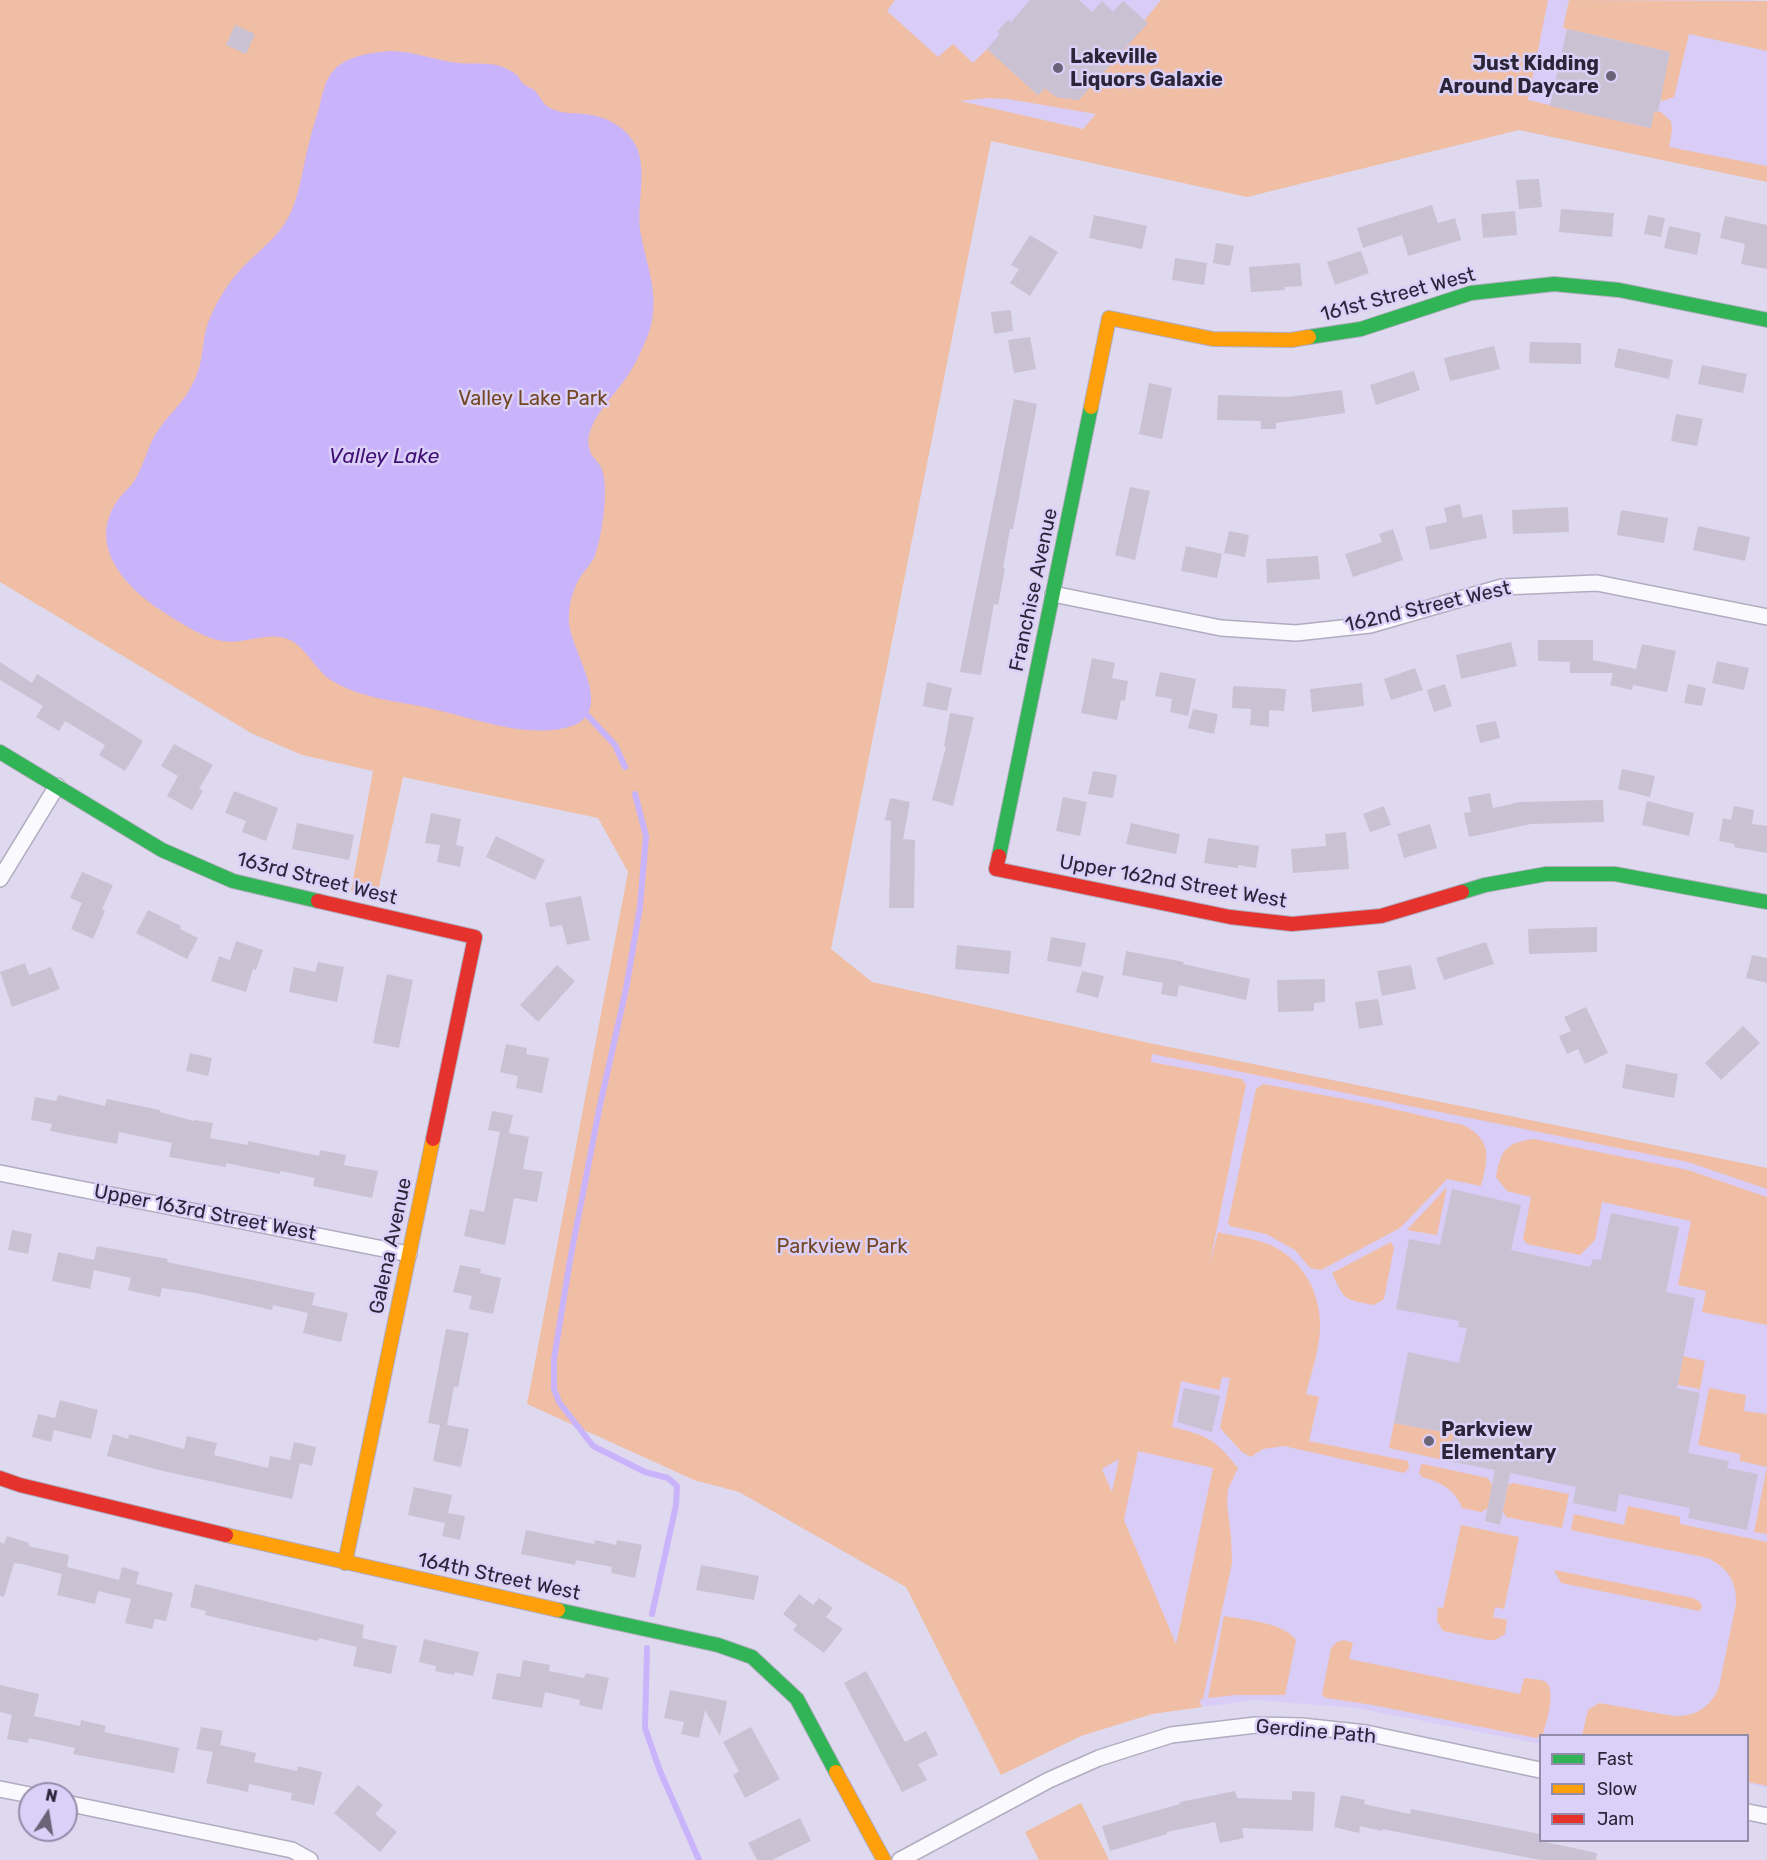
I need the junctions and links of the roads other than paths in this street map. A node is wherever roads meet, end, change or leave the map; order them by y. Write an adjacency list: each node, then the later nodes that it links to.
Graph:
1 (1109, 318): 2 (street, 161st Street West); 3 (street, Franchise Avenue)
2 (1767, 320)
3 (1053, 594): 4 (street, 162nd Street West); 7 (street, Franchise Avenue)
4 (1767, 617)
5 (0, 752): 6 (street, 163rd Street West)
6 (57, 786): 8 (street); 10 (street, 163rd Street West)
7 (996, 869): 9 (street, Upper 162nd Street West)
8 (0, 879)
9 (1767, 902)
10 (475, 937): 12 (street, Galena Avenue)
11 (0, 1173): 12 (street, Upper 163rd Street West)
12 (409, 1254): 14 (street, Galena Avenue)
13 (0, 1478): 14 (street, 164th Street West)
14 (345, 1563): 22 (street, 164th Street West)
15 (1539, 1770): 23 (street, Gerdine Path)
16 (0, 1789): 17 (street)
17 (18, 1793)
18 (78, 1805): 21 (street)
19 (1749, 1812): 20 (street)
20 (1767, 1816)
21 (310, 1860)
22 (884, 1860)
23 (900, 1860)

